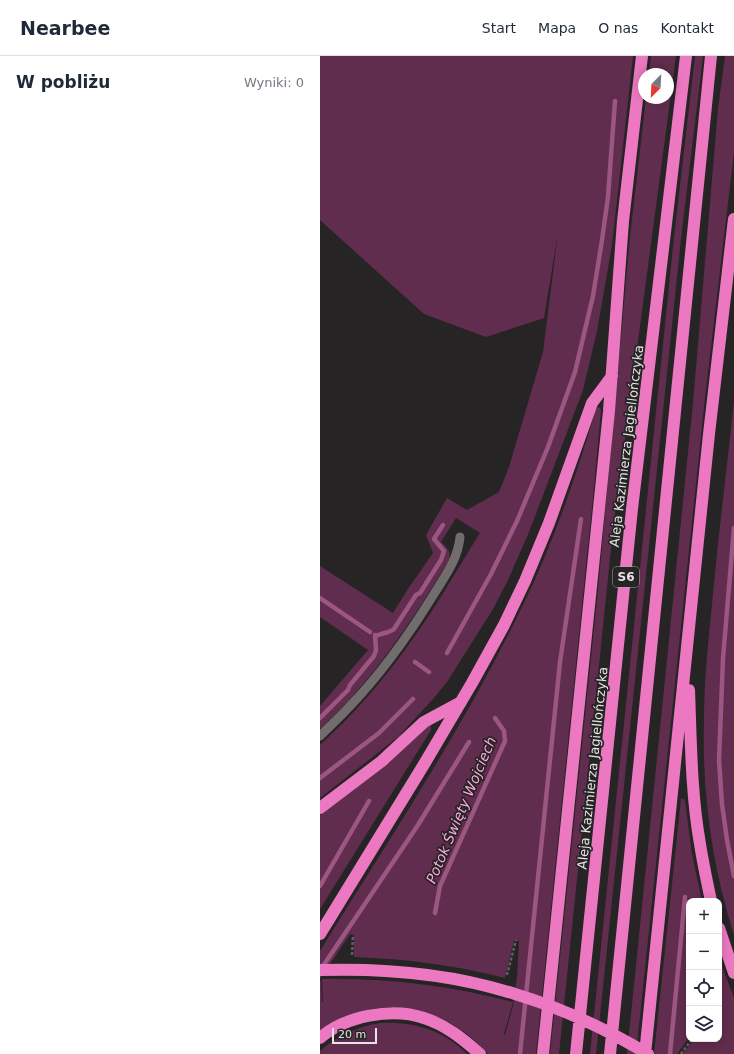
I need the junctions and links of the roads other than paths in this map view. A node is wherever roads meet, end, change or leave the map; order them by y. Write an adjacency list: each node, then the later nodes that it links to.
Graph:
1 (642, 56): 5 (highway)
2 (686, 56): 19 (highway, Aleja Kazimierza Jagiellończyka / S6)
3 (711, 56): 20 (highway, S6)
4 (734, 220): 7 (highway)
5 (612, 376): 8 (highway); 18 (highway)
6 (460, 537): 9 (lane)
7 (688, 642): 11 (highway); 21 (highway)
8 (462, 701): 10 (highway); 12 (highway)
9 (320, 736)
10 (320, 808)
11 (710, 898)
12 (320, 934)
13 (721, 934): 15 (highway)
14 (324, 970): 22 (highway)
15 (734, 973)
16 (320, 1038): 17 (highway)
17 (480, 1054)
18 (543, 1054)
19 (576, 1054)
20 (610, 1054)
21 (645, 1054)
22 (648, 1054)

